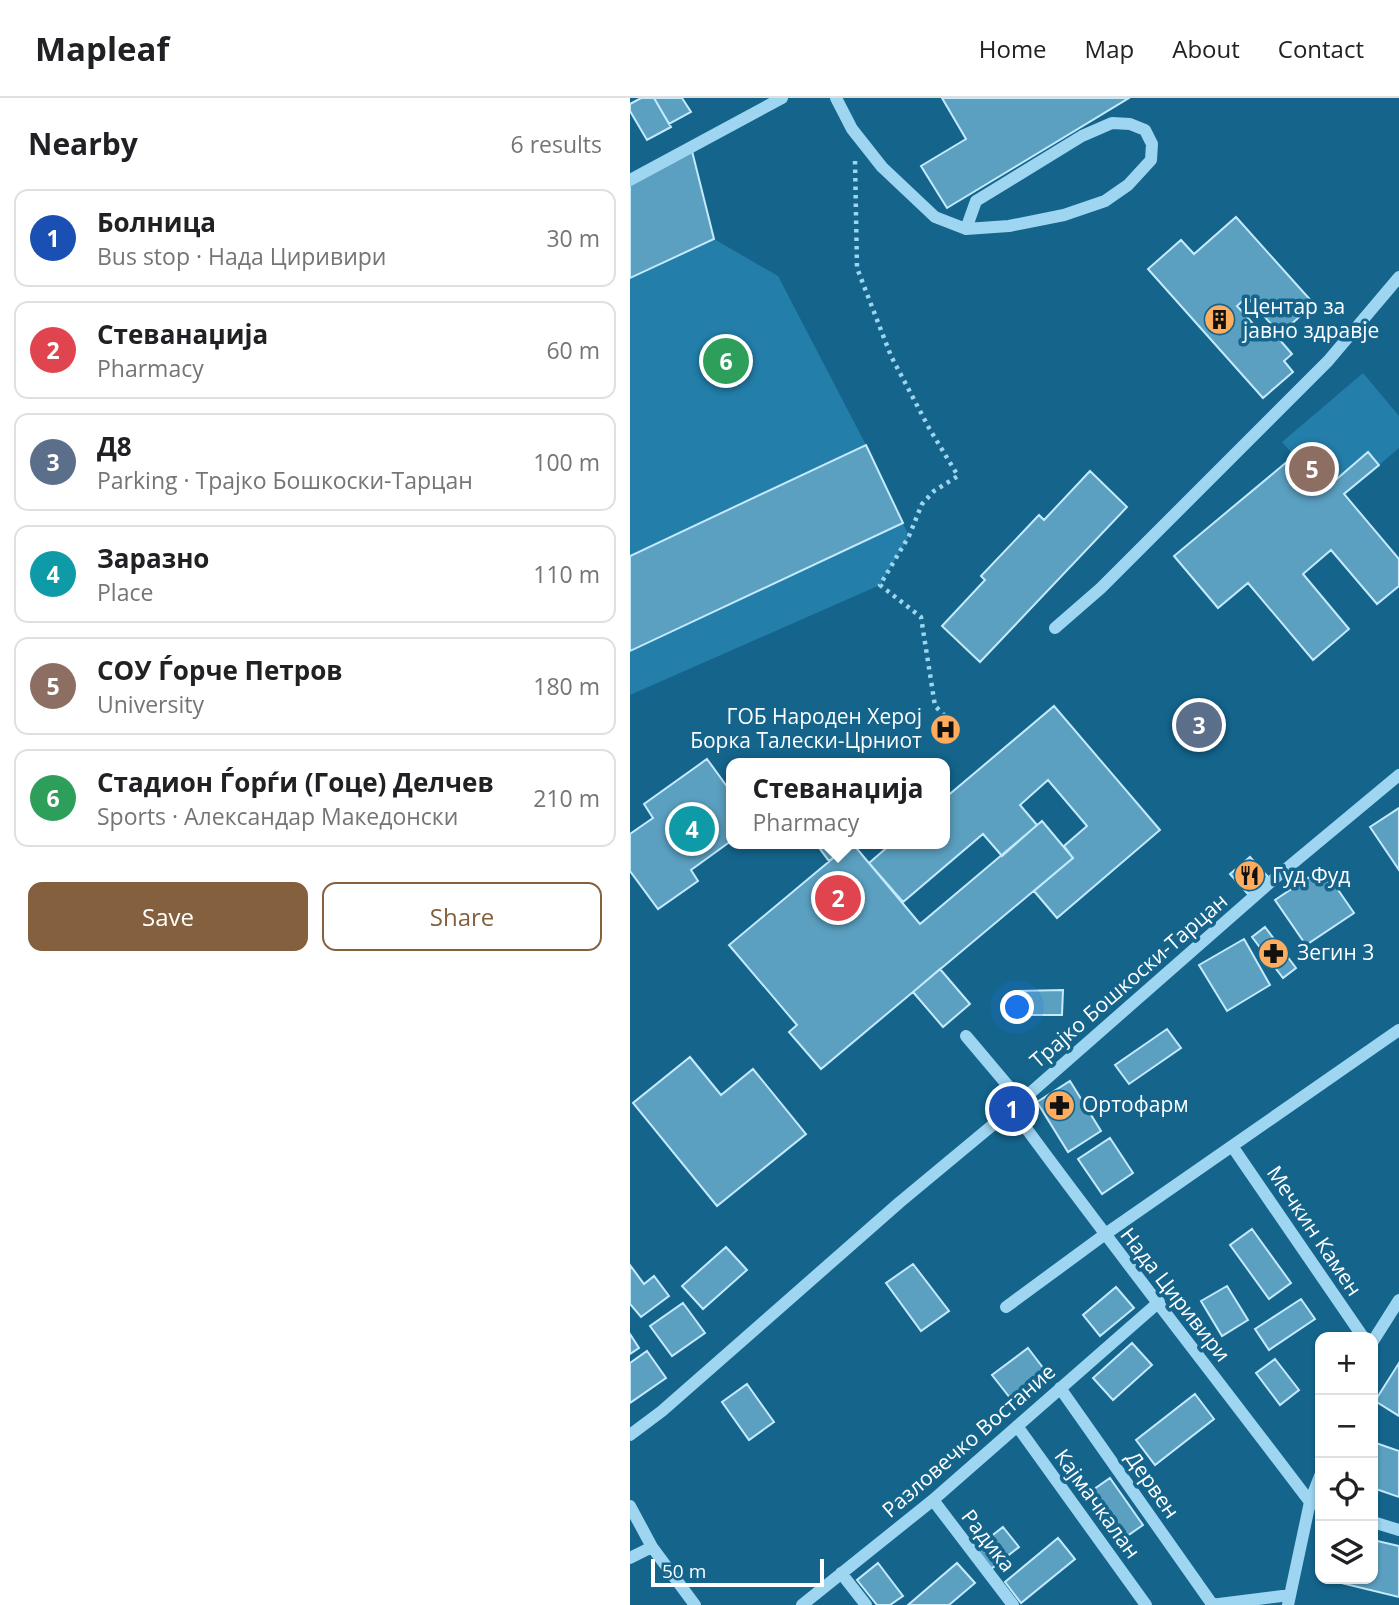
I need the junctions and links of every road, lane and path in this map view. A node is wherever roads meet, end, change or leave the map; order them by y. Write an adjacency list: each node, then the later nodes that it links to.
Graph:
1 (782, 98): 4 (street)
2 (836, 98): 3 (street)
3 (852, 129): 5 (street); 8 (path)
4 (630, 180)
5 (966, 229): 5 (street)
6 (1399, 277): 7 (street)
7 (1055, 628)
8 (949, 720)
9 (1399, 775): 12 (street, Трајко Бошкоски-Тарцан)
10 (1399, 1030): 13 (street)
11 (965, 1036): 12 (street, Нада Циривири)
12 (1016, 1105): 14 (street, Нада Циривири); 22 (street, Трајко Бошкоски-Тарцан)
13 (1232, 1146): 14 (street); 18 (street, Мечкин Камен)
14 (1104, 1235): 16 (street, Нада Циривири); 17 (street)
15 (1399, 1300): 19 (street)
16 (1158, 1302): 20 (street, Разловечко Востание); 24 (street, Нада Циривири)
17 (1006, 1307)
18 (1360, 1332)
19 (1378, 1333)
20 (1060, 1388): 21 (street, Разловечко Востание); 32 (street, Дервен)
21 (1017, 1426): 23 (street, Разловечко Востание); 37 (street, Кајмачкалан)
22 (630, 1435)
23 (933, 1500): 30 (street, Разловечко Востание); 36 (street, Радика)
24 (1315, 1504): 31 (street)
25 (630, 1506): 28 (street)
26 (1378, 1524): 27 (street)
27 (1399, 1530)
28 (652, 1547): 29 (street); 33 (street)
29 (630, 1558)
30 (841, 1573): 34 (street, Разловечко Востание); 35 (street)
31 (1289, 1600): 32 (street)
32 (1211, 1604)
33 (695, 1605)
34 (802, 1605)
35 (866, 1605)
36 (1013, 1605)
37 (1146, 1605)

